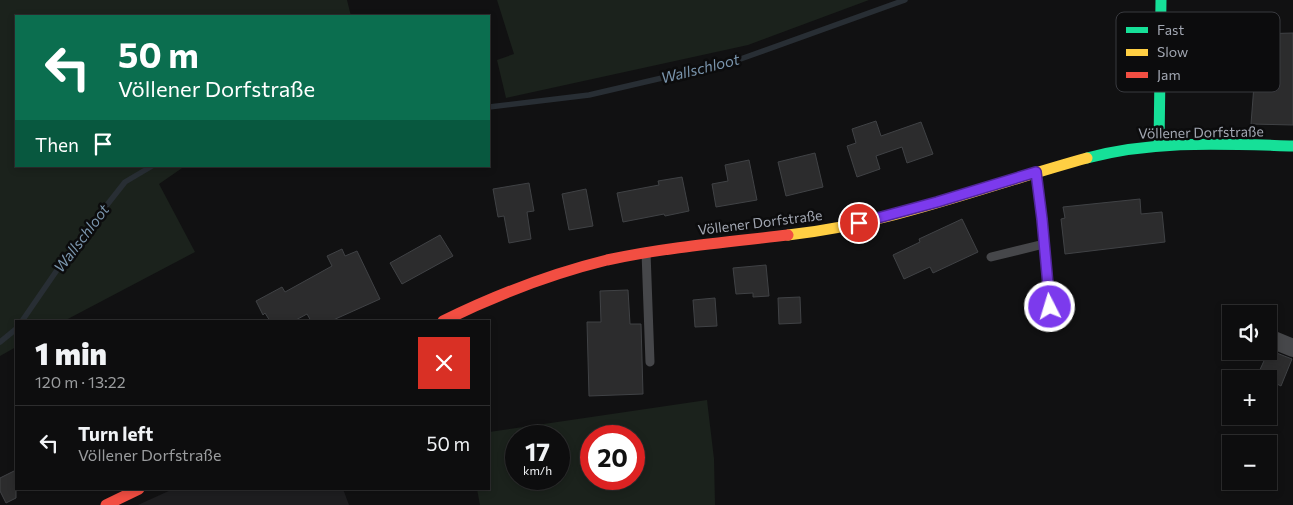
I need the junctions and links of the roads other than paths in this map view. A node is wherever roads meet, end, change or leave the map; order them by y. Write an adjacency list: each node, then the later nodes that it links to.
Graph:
1 (1160, 92): 2 (street)
2 (1159, 145): 3 (street, Völlener Dorfstraße); 4 (street, Völlener Dorfstraße)
3 (1293, 146)
4 (1036, 172): 5 (lane); 6 (street, Völlener Dorfstraße)
5 (1044, 244): 7 (lane); 8 (lane)
6 (646, 252): 9 (street, Völlener Dorfstraße); 12 (lane)
7 (992, 257)
8 (1050, 307)
9 (446, 320)
10 (1277, 341): 11 (street)
11 (1293, 348)
12 (650, 362)
13 (137, 490): 14 (street)
14 (106, 505)

